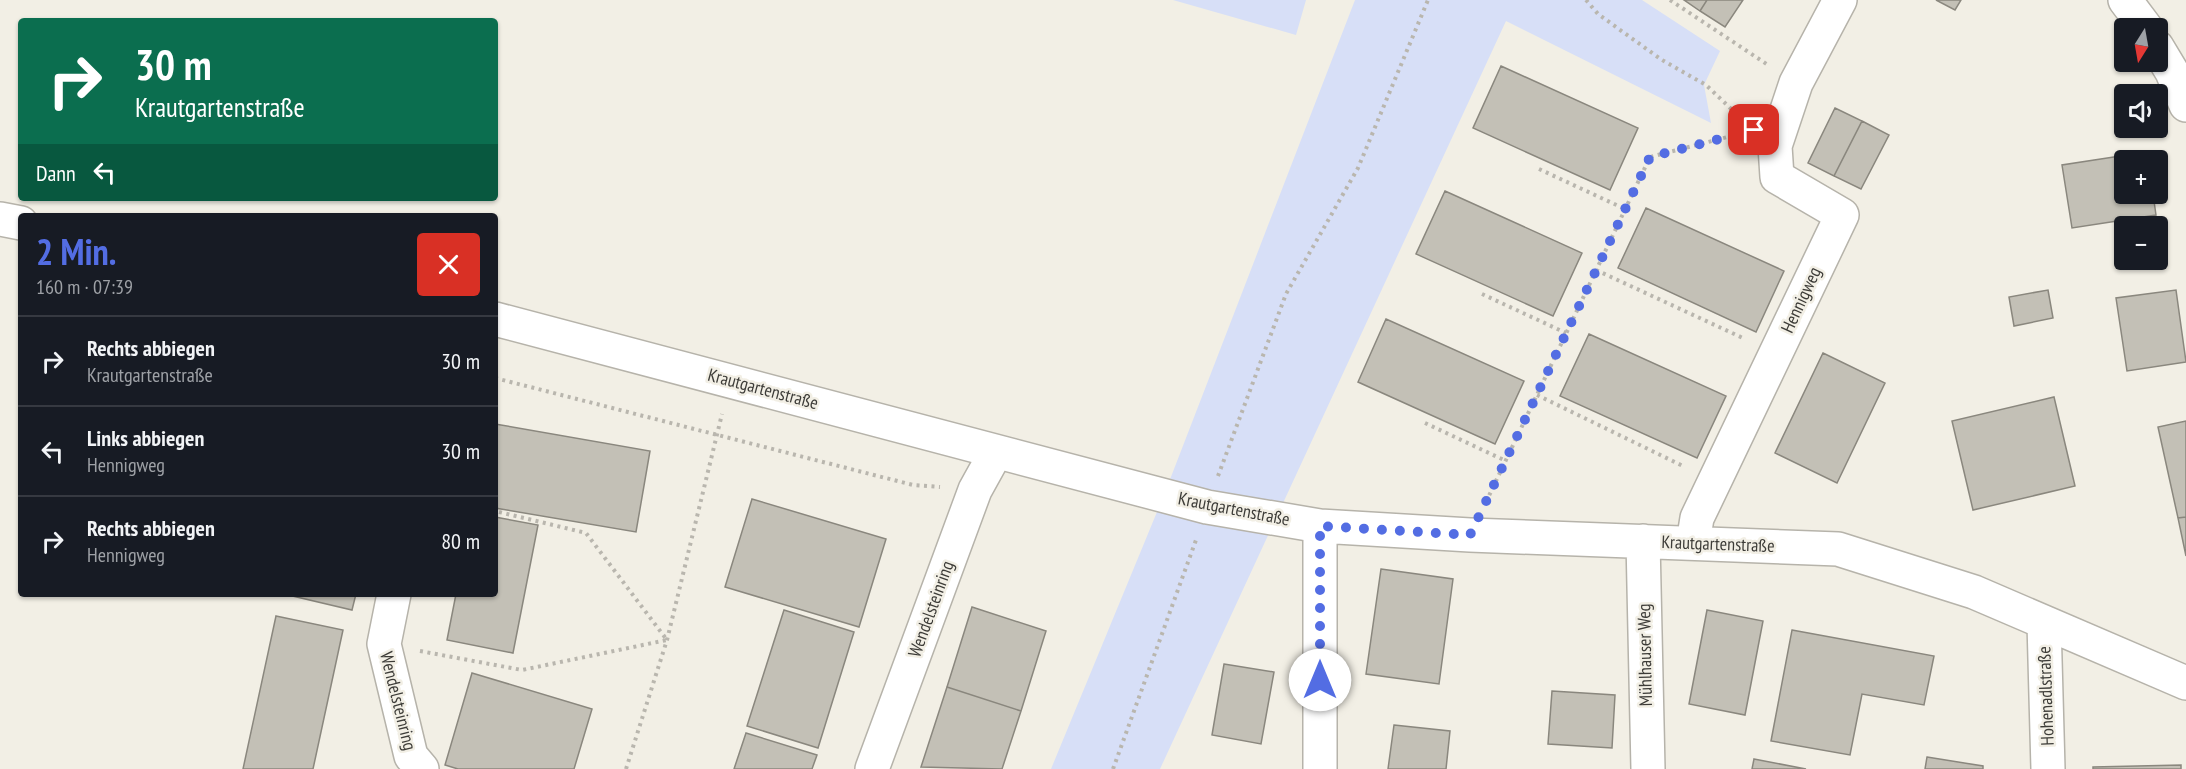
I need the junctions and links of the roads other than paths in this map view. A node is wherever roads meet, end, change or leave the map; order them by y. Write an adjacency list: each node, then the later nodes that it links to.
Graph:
1 (1840, 0): 12 (street, Hennigweg)
2 (2125, 0): 3 (street)
3 (2138, 18)
4 (2168, 65): 5 (street)
5 (2186, 105)
6 (0, 219): 7 (street)
7 (18, 222)
8 (498, 320): 9 (street, Krautgartenstraße)
9 (996, 452): 10 (street, Krautgartenstraße); 17 (street, Wendelsteinring)
10 (1320, 526): 11 (street, Krautgartenstraße); 18 (street)
11 (1643, 541): 12 (street, Krautgartenstraße); 19 (street, Mühlhauser Weg)
12 (1693, 543): 14 (street, Krautgartenstraße)
13 (393, 597): 16 (street, Wendelsteinring)
14 (2044, 623): 15 (street, Krautgartenstraße); 20 (street, Hohenadlstraße)
15 (2186, 683)
16 (422, 769)
17 (872, 769)
18 (1320, 769)
19 (1648, 769)
20 (2048, 769)

